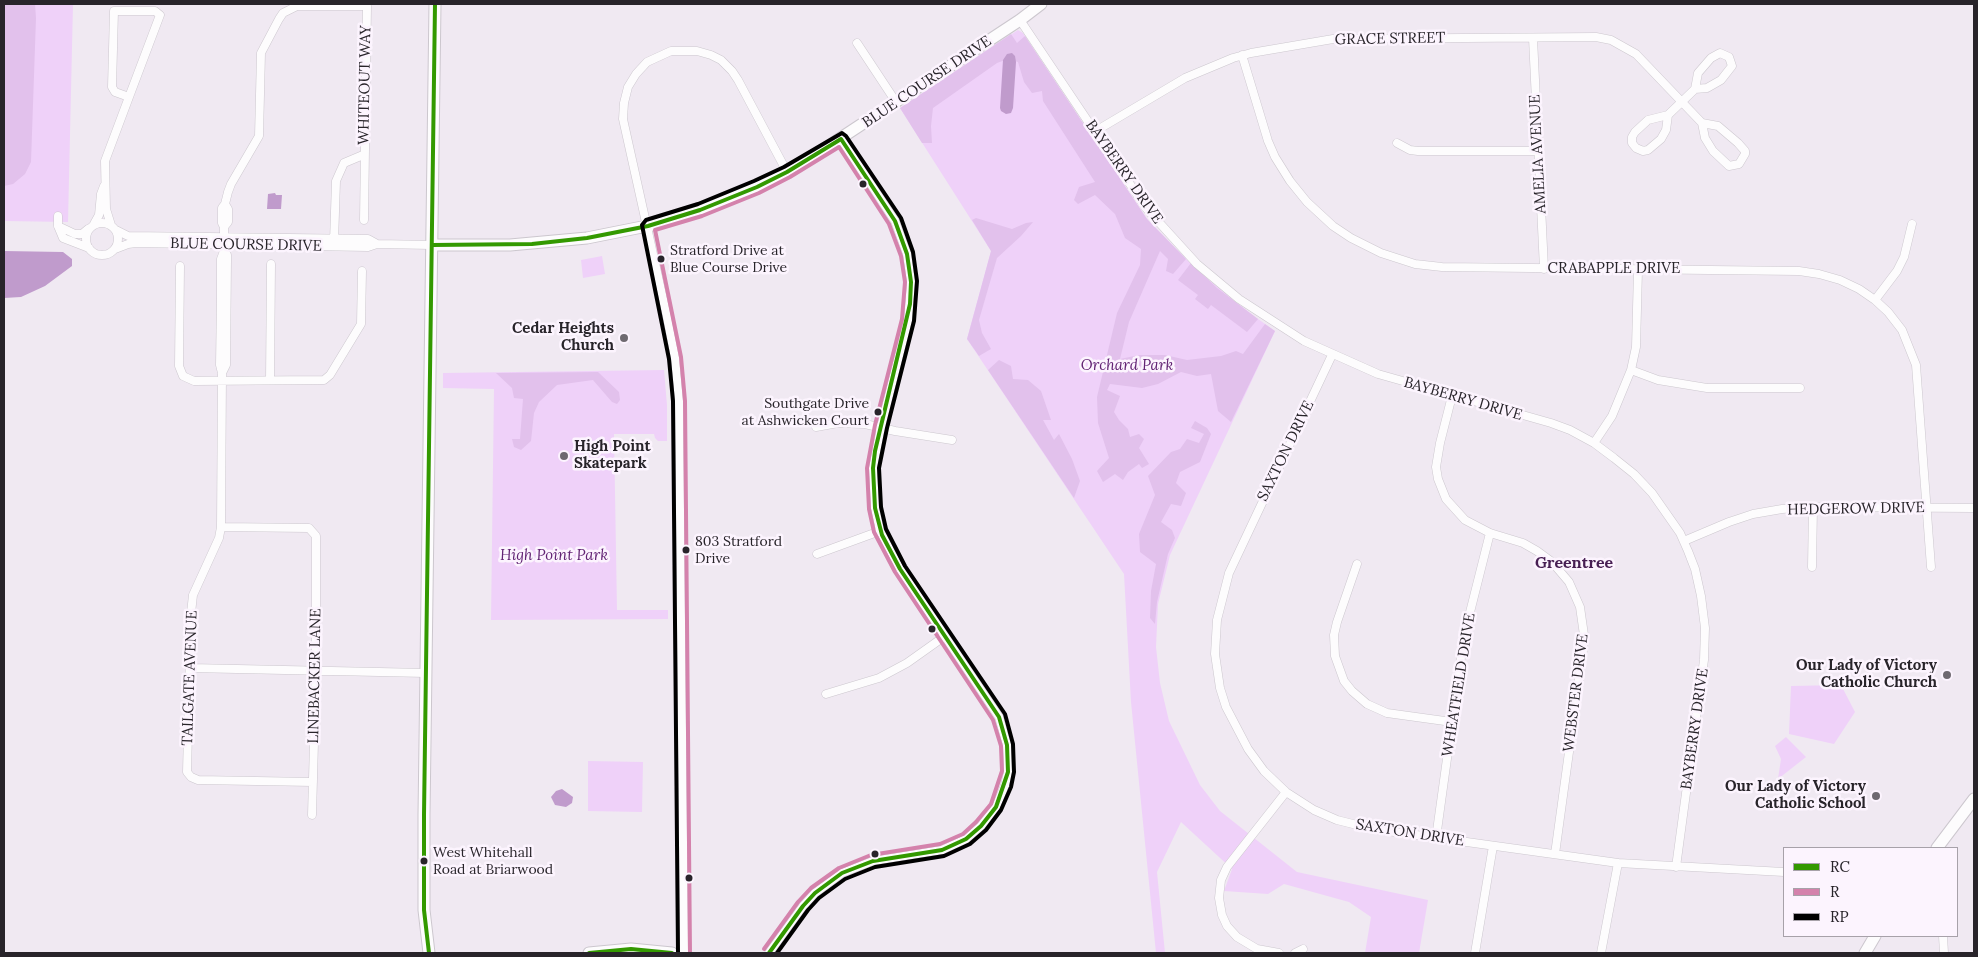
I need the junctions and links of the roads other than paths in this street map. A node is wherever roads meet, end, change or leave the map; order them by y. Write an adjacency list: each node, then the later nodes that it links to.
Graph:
1 (435, 4): 29 (main road)
2 (1041, 4): 3 (main road, BLUE COURSE DRIVE)
3 (1020, 20): 9 (main road, BLUE COURSE DRIVE); 13 (street, BAYBERRY DRIVE)
4 (1533, 38): 6 (street, GRACE STREET); 10 (street, GRACE STREET); 16 (street, AMELIA AVENUE)
5 (857, 43): 9 (street)
6 (1242, 55): 13 (street, GRACE STREET); 34 (street, CRABAPPLE DRIVE)
7 (1695, 89): 7 (street); 10 (street)
8 (129, 97): 8 (street); 19 (street)
9 (896, 102): 14 (main road, BLUE COURSE DRIVE)
10 (1682, 102): 11 (street); 12 (street, GRACE STREET)
11 (1668, 115): 11 (street)
12 (1702, 123): 12 (street)
13 (1094, 132): 38 (street, BAYBERRY DRIVE)
14 (841, 139): 18 (main road, BLUE COURSE DRIVE); 45 (street)
15 (1397, 143): 16 (street)
16 (1538, 151): 34 (street, AMELIA AVENUE)
17 (363, 155): 21 (street, WHITEOUT WAY); 27 (street, WHITEOUT WAY); 28 (street, WHITEOUT WAY)
18 (786, 172): 24 (main road, BLUE COURSE DRIVE); 24 (street)
19 (104, 184): 25 (street); 26 (street)
20 (58, 216): 23 (street)
21 (364, 220)
22 (1912, 224): 37 (street)
23 (58, 226): 25 (street, BLUE COURSE DRIVE); 30 (street, BLUE COURSE DRIVE)
24 (648, 226): 29 (main road, BLUE COURSE DRIVE); 82 (street)
25 (91, 227): 26 (street, BLUE COURSE DRIVE); 30 (street)
26 (114, 228): 28 (street, BLUE COURSE DRIVE); 31 (street)
27 (334, 243): 28 (street, BLUE COURSE DRIVE); 29 (street, BLUE COURSE DRIVE)
28 (224, 245): 31 (street, BLUE COURSE DRIVE); 40 (street, TAILGATE AVENUE)
29 (432, 245): 62 (main road)
30 (88, 248): 31 (street, BLUE COURSE DRIVE)
31 (115, 249)
32 (271, 264): 41 (street)
33 (180, 266): 40 (street)
34 (1544, 269): 35 (street, CRABAPPLE DRIVE)
35 (1638, 270): 37 (street, CRABAPPLE DRIVE); 39 (street)
36 (362, 271): 41 (street)
37 (1874, 300): 49 (street, CRABAPPLE DRIVE)
38 (1332, 354): 43 (street, BAYBERRY DRIVE); 66 (street, SAXTON DRIVE)
39 (1631, 370): 42 (street); 47 (street)
40 (222, 376): 41 (street); 51 (street, TAILGATE AVENUE)
41 (270, 380)
42 (1800, 388)
43 (1452, 396): 47 (street, BAYBERRY DRIVE); 53 (street, WEBSTER DRIVE)
44 (816, 427): 45 (street)
45 (880, 427): 46 (street); 52 (street)
46 (952, 440)
47 (1594, 443): 54 (street, BAYBERRY DRIVE)
48 (1813, 507): 49 (street, HEDGEROW DRIVE); 54 (street, HEDGEROW DRIVE); 57 (street)
49 (1927, 508): 50 (street, HEDGEROW DRIVE); 58 (street, CRABAPPLE DRIVE)
50 (1974, 508)
51 (221, 528): 60 (street, TAILGATE AVENUE); 61 (street, LINEBACKER LANE)
52 (881, 533): 55 (street); 59 (street)
53 (1490, 533): 64 (street, WHEATFIELD DRIVE); 72 (street, WEBSTER DRIVE)
54 (1684, 541): 74 (street, BAYBERRY DRIVE)
55 (817, 554)
56 (1357, 564): 64 (street)
57 (1812, 566)
58 (1931, 567)
59 (945, 636): 63 (street); 83 (street)
60 (190, 668): 61 (street); 65 (street, TAILGATE AVENUE)
61 (316, 670): 62 (street); 65 (street, LINEBACKER LANE)
62 (426, 673): 79 (main road)
63 (826, 694)
64 (1452, 722): 69 (street, WHEATFIELD DRIVE)
65 (313, 782): 68 (street, LINEBACKER LANE)
66 (1286, 792): 69 (street, SAXTON DRIVE); 84 (street)
67 (1974, 799): 71 (main road)
68 (312, 815)
69 (1436, 838): 70 (street, SAXTON DRIVE)
70 (1493, 846): 72 (street, SAXTON DRIVE); 86 (street)
71 (1938, 847)
72 (1555, 854): 73 (street, SAXTON DRIVE)
73 (1618, 863): 74 (street, SAXTON DRIVE); 87 (street)
74 (1676, 867): 75 (street, SAXTON DRIVE)
75 (1783, 872)
76 (1874, 937): 88 (main road)
77 (1943, 937): 89 (street)
78 (1303, 949): 85 (street)
79 (429, 953)
80 (589, 953): 81 (main road)
81 (672, 953)
82 (684, 953)
83 (769, 953)
84 (1279, 953)
85 (1295, 953)
86 (1476, 953)
87 (1601, 953)
88 (1864, 953)
89 (1944, 953)

